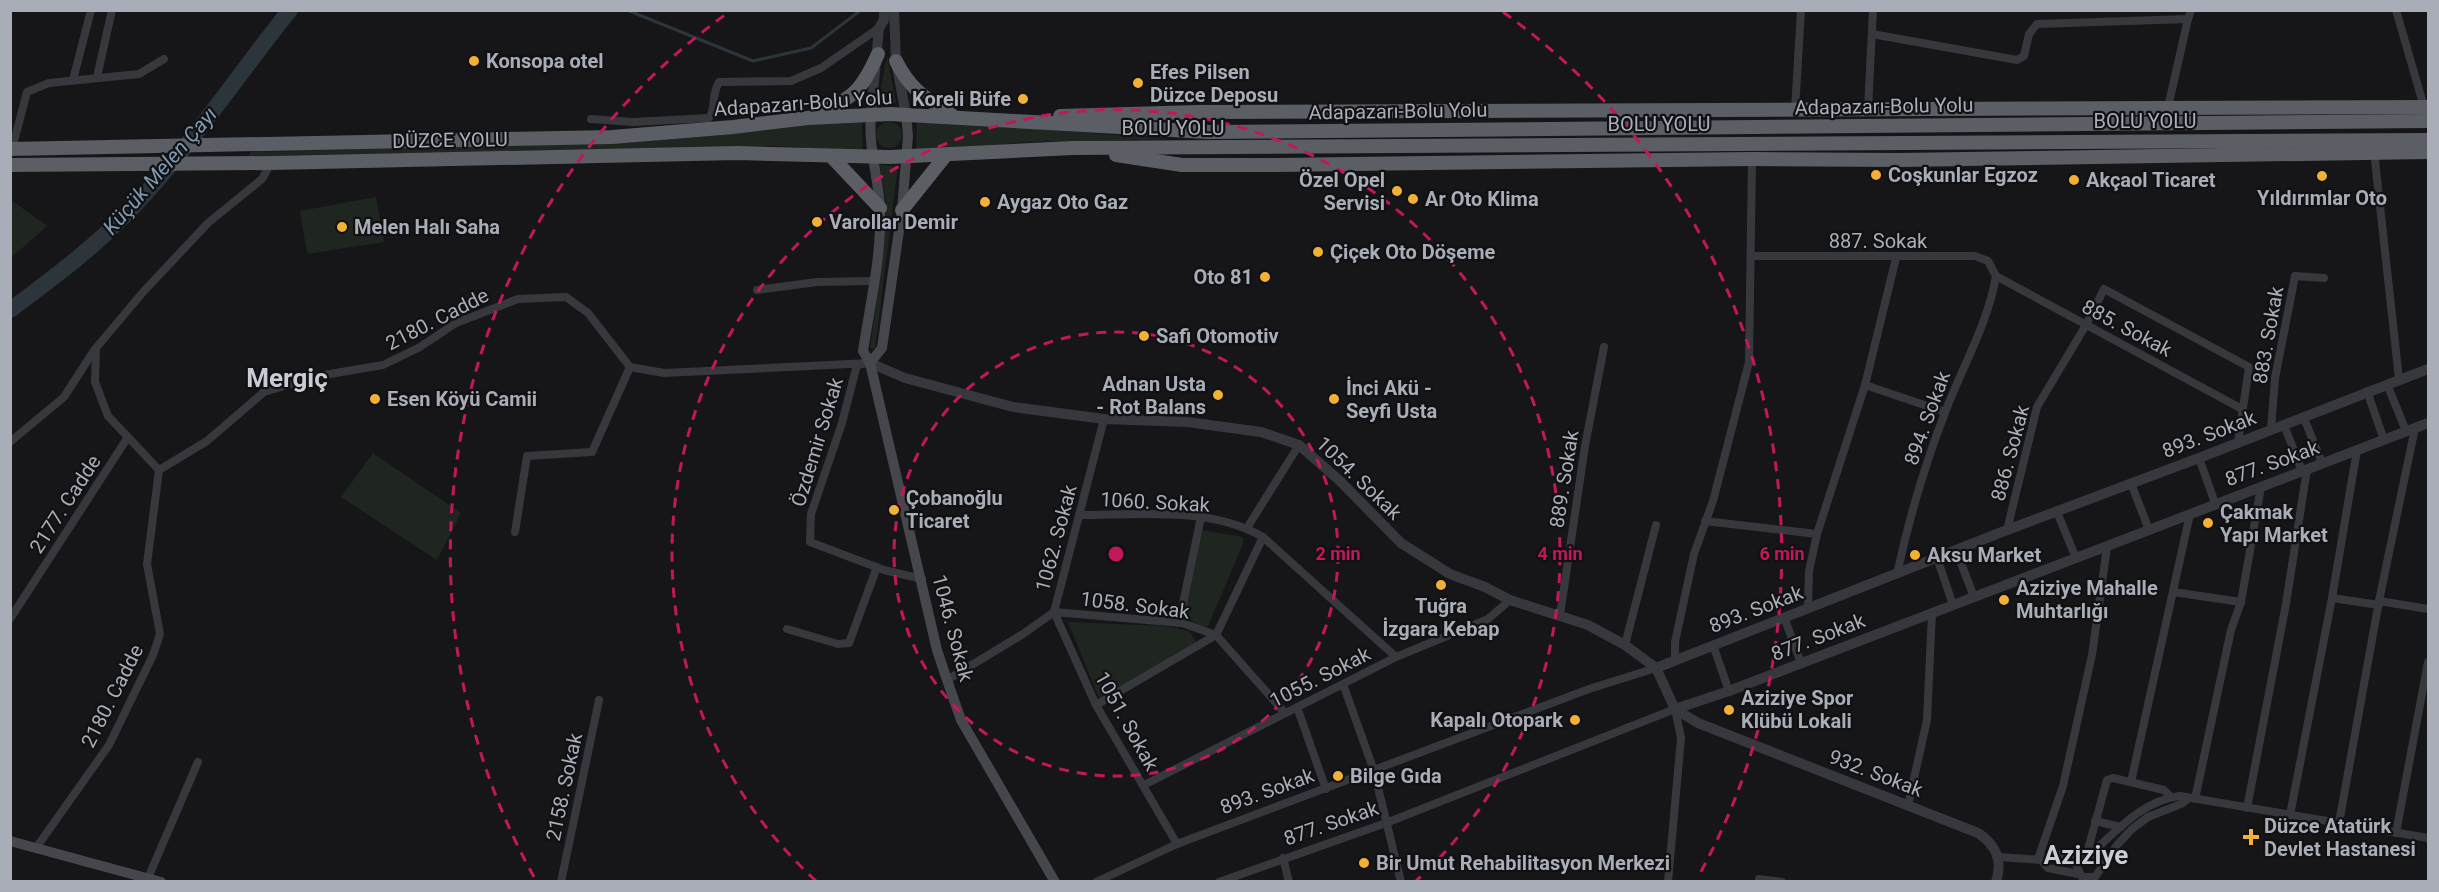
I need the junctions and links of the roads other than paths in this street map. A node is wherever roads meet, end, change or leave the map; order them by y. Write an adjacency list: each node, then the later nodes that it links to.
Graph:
1 (91, 10): 16 (street)
2 (112, 10): 15 (street)
3 (894, 10): 14 (street)
4 (1796, 10): 8 (street)
5 (1873, 10): 11 (street)
6 (2191, 10): 10 (street)
7 (2396, 10): 18 (street)
8 (1801, 11): 20 (street)
9 (882, 19): 12 (street); 25 (street)
10 (2188, 19): 11 (street); 17 (street)
11 (1872, 34): 19 (street)
12 (878, 54): 21 (street); 24 (highway)
13 (164, 59): 15 (street)
14 (896, 61): 22 (street); 23 (highway)
15 (97, 77): 16 (street)
16 (73, 80): 30 (street)
17 (2168, 107): 18 (highway); 19 (highway)
18 (2426, 107)
19 (1868, 109): 20 (highway)
20 (1796, 110): 26 (highway)
21 (871, 115): 22 (highway, Adapazarı-Bolu Yolu); 24 (highway, Adapazarı-Bolu Yolu); 36 (main road, 1046. Sokak)
22 (906, 115): 23 (highway, Adapazarı-Bolu Yolu); 35 (main road)
23 (955, 117): 26 (highway, Adapazarı-Bolu Yolu)
24 (808, 118): 30 (highway, Adapazarı-Bolu Yolu)
25 (591, 120)
26 (1013, 120): 27 (highway, Adapazarı-Bolu Yolu)
27 (2428, 121)
28 (2428, 140): 29 (highway, BOLU YOLU)
29 (1072, 148): 33 (highway, BOLU YOLU); 38 (highway)
30 (11, 149)
31 (2374, 151): 32 (highway); 38 (highway); 55 (street)
32 (2428, 152)
33 (946, 155): 35 (highway, BOLU YOLU); 42 (highway)
34 (831, 156): 36 (highway, DÜZCE YOLU); 39 (highway, DÜZCE YOLU); 41 (highway)
35 (905, 156): 37 (highway, BOLU YOLU); 42 (main road)
36 (873, 157): 37 (highway, DÜZCE YOLU); 41 (main road, 1046. Sokak)
37 (890, 157)
38 (1752, 159): 43 (street)
39 (271, 163): 40 (highway, DÜZCE YOLU); 51 (street)
40 (10, 165)
41 (880, 208): 47 (main road, 1046. Sokak)
42 (902, 210): 52 (main road)
43 (1751, 256): 44 (street, 887. Sokak); 84 (street)
44 (1896, 258): 45 (street, 887. Sokak); 57 (street)
45 (1996, 276): 49 (street, 885. Sokak); 60 (street, 894. Sokak)
46 (2324, 278): 65 (street, 883. Sokak)
47 (873, 280): 48 (street); 52 (main road, 1046. Sokak)
48 (757, 290)
49 (2086, 325): 59 (street, 885. Sokak); 59 (street, 886. Sokak); 87 (street, 886. Sokak)
50 (1604, 347): 110 (street, 889. Sokak)
51 (96, 348): 67 (street); 69 (street)
52 (870, 363): 53 (street); 62 (street, 1054. Sokak); 96 (street, Özdemir Sokak); 98 (main road, 1046. Sokak)
53 (630, 367): 75 (street, 2180. Cadde); 89 (street)
54 (2428, 369): 55 (street, 893. Sokak)
55 (2399, 379): 56 (street, 893. Sokak)
56 (2387, 384): 58 (street, 893. Sokak); 66 (street)
57 (1865, 386): 60 (street); 90 (street)
58 (2367, 392): 61 (street, 893. Sokak); 68 (street)
59 (2242, 409): 70 (street)
60 (1945, 412): 97 (street, 894. Sokak)
61 (2304, 418): 64 (street, 893. Sokak); 74 (street)
62 (1104, 419): 71 (street, 1054. Sokak); 81 (street, 1062. Sokak)
63 (2428, 423): 66 (street, 877. Sokak)
64 (2284, 425): 65 (street, 893. Sokak); 76 (street)
65 (2271, 429): 70 (street, 893. Sokak)
66 (2411, 430): 68 (street, 877. Sokak); 104 (street)
67 (128, 437): 75 (street); 112 (street, 2177. Cadde)
68 (2384, 440): 72 (street, 877. Sokak)
69 (10, 441)
70 (2238, 442): 73 (street, 893. Sokak)
71 (1299, 445): 86 (street); 102 (street, 1054. Sokak)
72 (2357, 450): 74 (street, 877. Sokak); 101 (street)
73 (2199, 458): 77 (street, 893. Sokak); 79 (street)
74 (2322, 463): 76 (street, 877. Sokak)
75 (159, 470): 149 (street, 2180. Cadde)
76 (2304, 470): 78 (street, 877. Sokak); 139 (street)
77 (2131, 483): 80 (street, 893. Sokak); 88 (street)
78 (2261, 487): 79 (street, 877. Sokak); 103 (street)
79 (2215, 503): 82 (street, 877. Sokak)
80 (2057, 512): 87 (street, 893. Sokak); 95 (street)
81 (1079, 514): 83 (street, 1060. Sokak); 108 (street, 1062. Sokak)
82 (2190, 514): 88 (street, 877. Sokak); 99 (street)
83 (1201, 518): 86 (street, 1060. Sokak); 113 (street)
84 (1705, 521): 90 (street); 119 (street)
85 (1656, 525): 116 (street)
86 (1247, 528): 91 (street, 1060. Sokak)
87 (2007, 530): 93 (street, 893. Sokak)
88 (2149, 530): 92 (street, 877. Sokak)
89 (515, 532)
90 (1817, 534): 106 (street)
91 (1263, 537): 115 (street); 118 (street, 1060. Sokak)
92 (2107, 547): 95 (street, 877. Sokak); 153 (street)
93 (1956, 550): 94 (street, 893. Sokak); 100 (street)
94 (1936, 558): 97 (street, 893. Sokak); 105 (street)
95 (2076, 558): 100 (street, 877. Sokak)
96 (877, 567): 98 (street); 114 (street)
97 (1897, 574): 106 (street, 893. Sokak)
98 (922, 579): 123 (main road, 1046. Sokak)
99 (2173, 592): 103 (street); 133 (street)
100 (1974, 597): 105 (street, 877. Sokak)
101 (2332, 598): 104 (street); 140 (street)
102 (1510, 600): 110 (street, 1054. Sokak); 118 (street, 1055. Sokak)
103 (2241, 602): 137 (street)
104 (2379, 603): 107 (street); 142 (street)
105 (1953, 605): 109 (street, 877. Sokak)
106 (1808, 607): 111 (street, 893. Sokak)
107 (2428, 609)
108 (1054, 612): 113 (street, 1058. Sokak); 123 (street, 1062. Sokak); 127 (street, 1051. Sokak)
109 (1932, 613): 121 (street, 877. Sokak); 138 (street)
110 (1560, 615): 116 (street, 1054. Sokak)
111 (1784, 617): 117 (street, 893. Sokak); 121 (street)
112 (10, 619)
113 (1179, 623): 115 (street, 1058. Sokak)
114 (787, 629)
115 (1216, 635): 127 (street); 130 (street)
116 (1625, 645): 122 (street, 1054. Sokak)
117 (1713, 645): 119 (street, 893. Sokak); 125 (street)
118 (1396, 657): 124 (street, 1055. Sokak)
119 (1675, 660): 122 (street, 893. Sokak)
120 (2428, 662): 145 (street)
121 (1801, 663): 125 (street, 877. Sokak)
122 (1656, 668): 129 (street); 132 (street, 893. Sokak)
123 (947, 680): 161 (main road, 1046. Sokak)
124 (1343, 684): 128 (street, 1055. Sokak); 132 (street)
125 (1729, 691): 129 (street, 877. Sokak)
126 (600, 700): 160 (street, 2158. Sokak)
127 (1096, 705): 134 (street, 1051. Sokak)
128 (1297, 707): 130 (street, 1055. Sokak); 135 (street)
129 (1675, 709): 138 (street, 932. Sokak); 143 (street, 877. Sokak); 166 (street)
130 (1285, 713): 134 (street, 1055. Sokak)
131 (198, 762): 156 (street)
132 (1374, 771): 135 (street, 893. Sokak); 143 (street)
133 (2131, 782): 136 (street); 141 (street)
134 (1144, 785): 148 (street, 1051. Sokak)
135 (1326, 789): 148 (street, 893. Sokak)
136 (2171, 797): 137 (street); 144 (street)
137 (2192, 799): 139 (street); 154 (street)
138 (1908, 805): 151 (street, 932. Sokak)
139 (2247, 808): 140 (street)
140 (2290, 815): 142 (street)
141 (2095, 821): 144 (street); 150 (street)
142 (2339, 823): 145 (street)
143 (1386, 824): 152 (street, 877. Sokak); 165 (street)
144 (2121, 827): 150 (street)
145 (2396, 833): 146 (street)
146 (2428, 838)
147 (10, 841): 149 (main road)
148 (1177, 844): 162 (street, 893. Sokak)
149 (36, 848): 156 (main road)
150 (2087, 853): 153 (street); 154 (street); 155 (street)
151 (1999, 857): 153 (street); 168 (street)
152 (1283, 858): 163 (street, 877. Sokak); 164 (street)
153 (2039, 859): 155 (street)
154 (2102, 866): 157 (street)
155 (2082, 877): 157 (street)
156 (148, 878): 159 (main road)
157 (2099, 878)
158 (1759, 879): 167 (street)
159 (161, 882)
160 (561, 882)
161 (1055, 882)
162 (1096, 882)
163 (1219, 882)
164 (1289, 882)
165 (1401, 882)
166 (1668, 882)
167 (1782, 882)
168 (1996, 882)

